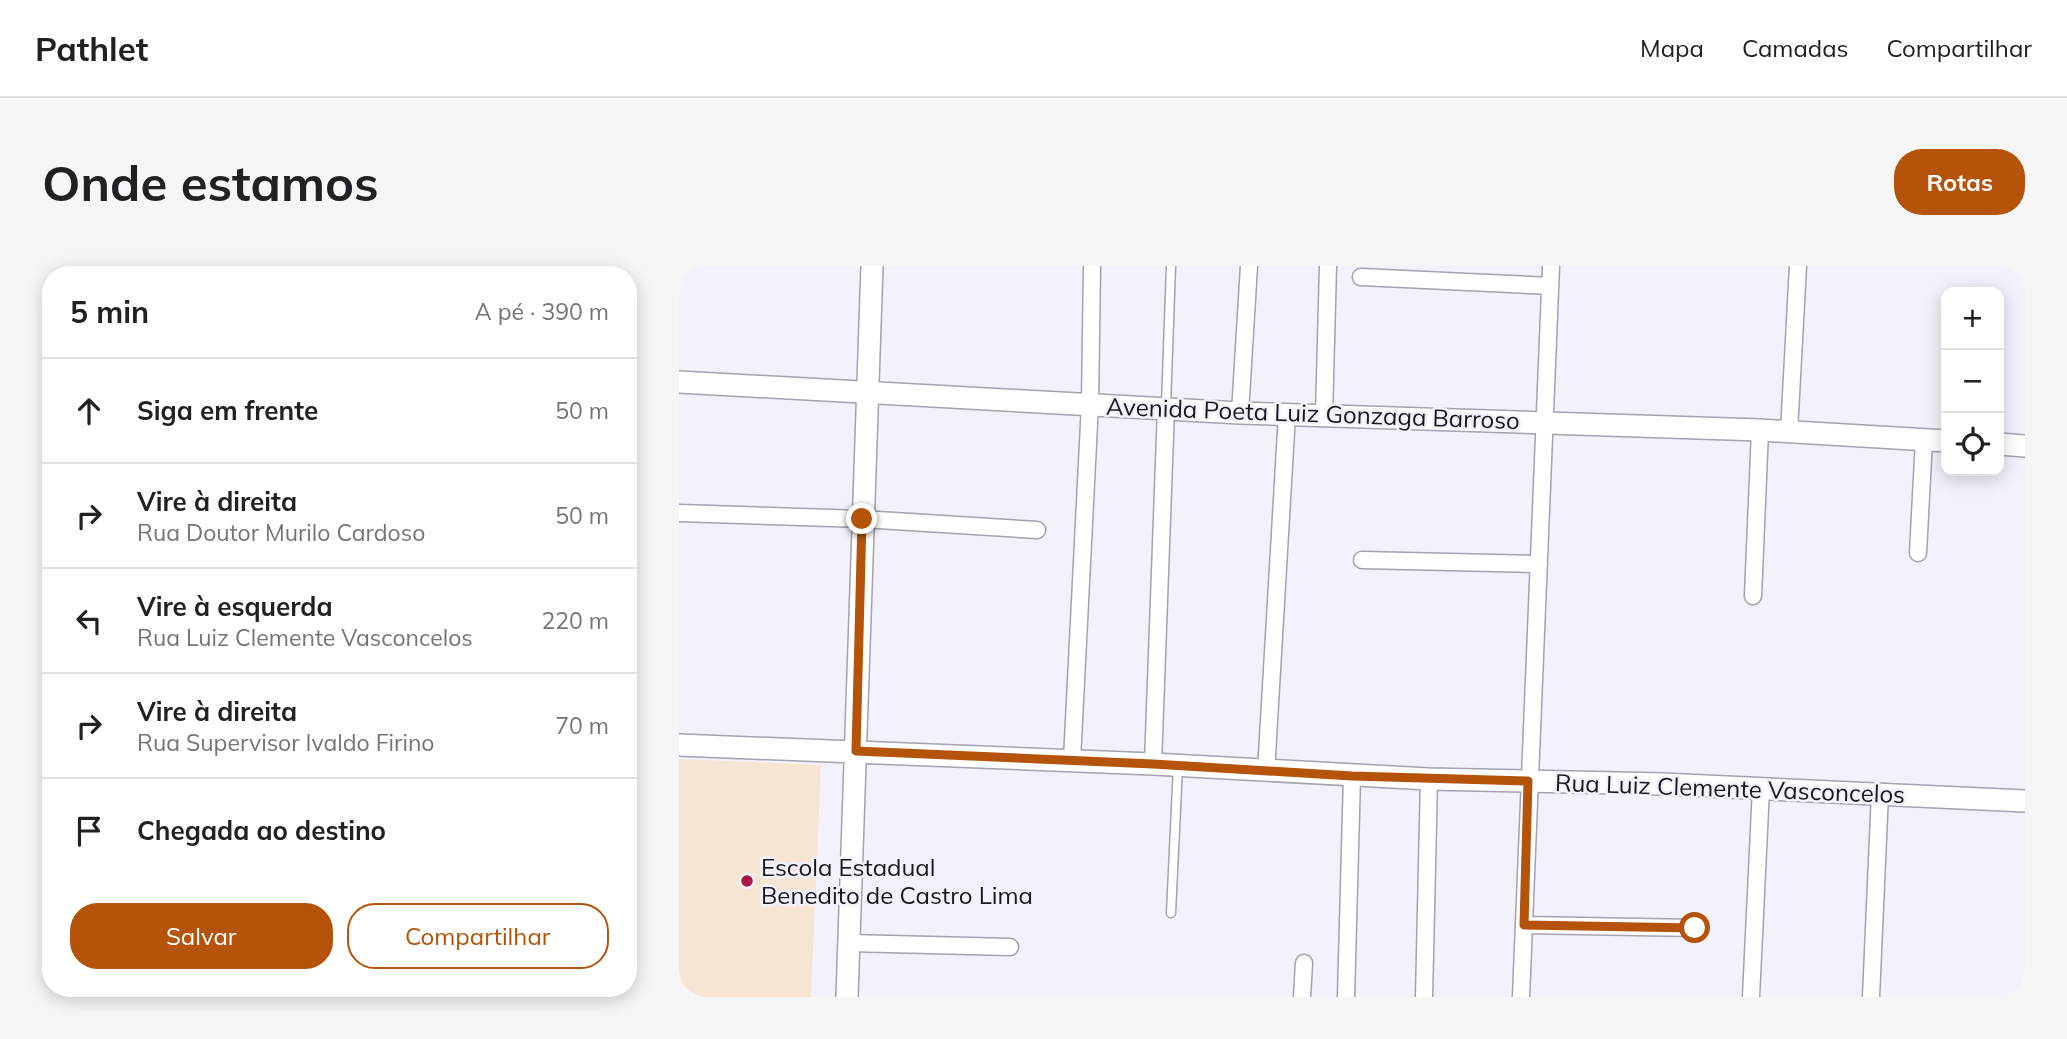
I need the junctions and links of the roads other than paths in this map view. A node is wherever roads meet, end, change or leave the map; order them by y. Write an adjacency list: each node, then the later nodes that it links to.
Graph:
1 (872, 266): 11 (street)
2 (1092, 266): 12 (street)
3 (1171, 266): 13 (lane)
4 (1249, 266): 14 (street)
5 (1328, 266): 16 (street)
6 (1551, 266): 9 (street)
7 (1798, 266): 19 (street)
8 (1361, 277): 9 (street)
9 (1550, 286): 17 (street)
10 (679, 382): 11 (street, Avenida Poeta Luiz Gonzaga Barroso)
11 (867, 393): 12 (street, Avenida Poeta Luiz Gonzaga Barroso); 25 (street)
12 (1090, 404): 13 (street, Avenida Poeta Luiz Gonzaga Barroso); 33 (street)
13 (1166, 408): 14 (street, Avenida Poeta Luiz Gonzaga Barroso); 34 (street)
14 (1240, 413): 15 (street, Avenida Poeta Luiz Gonzaga Barroso)
15 (1287, 414): 16 (street, Avenida Poeta Luiz Gonzaga Barroso); 36 (street)
16 (1325, 415): 17 (street, Avenida Poeta Luiz Gonzaga Barroso)
17 (1545, 423): 18 (street, Avenida Poeta Luiz Gonzaga Barroso); 29 (street)
18 (1760, 430): 19 (street, Avenida Poeta Luiz Gonzaga Barroso); 30 (street)
19 (1789, 432): 20 (street, Avenida Poeta Luiz Gonzaga Barroso)
20 (1924, 439): 21 (street, Avenida Poeta Luiz Gonzaga Barroso); 27 (street)
21 (1941, 441)
22 (2004, 444): 23 (street)
23 (2025, 446)
24 (679, 513): 25 (street)
25 (862, 519): 26 (street); 32 (street)
26 (1037, 530)
27 (1918, 553)
28 (1362, 559): 29 (street)
29 (1539, 564): 39 (street)
30 (1753, 596)
31 (679, 745): 32 (street, Rua Luiz Clemente Vasconcelos)
32 (856, 751): 33 (street, Rua Luiz Clemente Vasconcelos); 46 (street)
33 (1072, 760): 34 (street, Rua Luiz Clemente Vasconcelos)
34 (1153, 764): 35 (street, Rua Luiz Clemente Vasconcelos)
35 (1178, 766): 36 (street, Rua Luiz Clemente Vasconcelos); 43 (lane)
36 (1266, 772): 37 (street, Rua Luiz Clemente Vasconcelos)
37 (1352, 776): 38 (street, Rua Luiz Clemente Vasconcelos); 51 (street)
38 (1429, 779): 39 (street, Rua Luiz Clemente Vasconcelos); 52 (street)
39 (1528, 781): 40 (street, Rua Luiz Clemente Vasconcelos); 44 (street)
40 (1761, 788): 41 (street, Rua Luiz Clemente Vasconcelos); 54 (street)
41 (1880, 793): 42 (street, Rua Luiz Clemente Vasconcelos); 55 (street)
42 (2025, 801)
43 (1171, 913)
44 (1524, 925): 45 (street); 53 (street)
45 (1695, 928)
46 (849, 943): 47 (street); 49 (street)
47 (1010, 947)
48 (1304, 963): 50 (street)
49 (847, 997)
50 (1302, 997)
51 (1346, 997)
52 (1424, 997)
53 (1521, 997)
54 (1751, 997)
55 (1871, 997)

